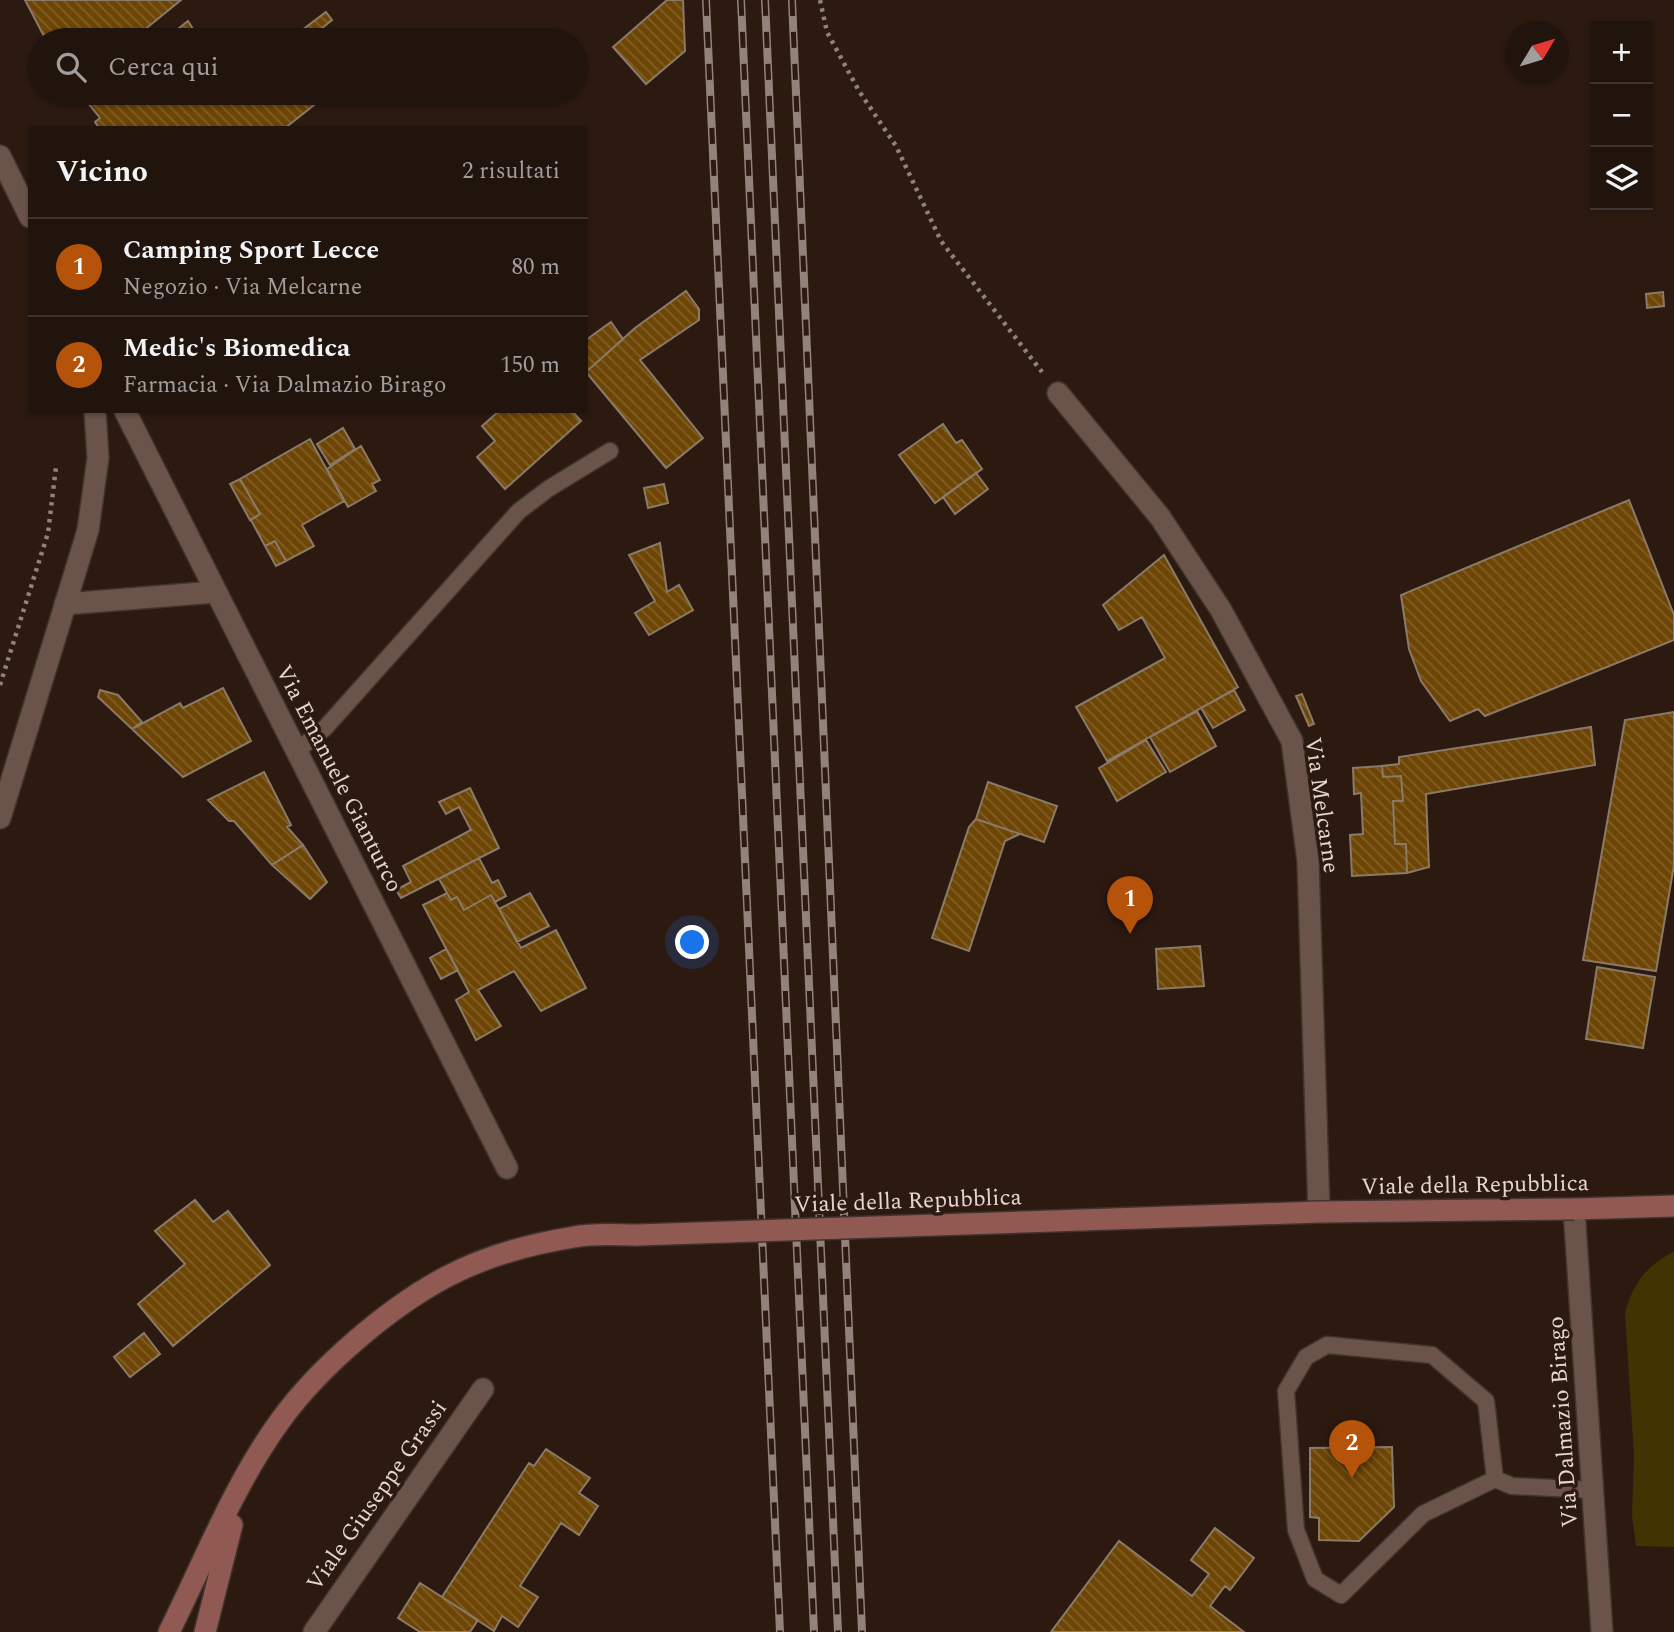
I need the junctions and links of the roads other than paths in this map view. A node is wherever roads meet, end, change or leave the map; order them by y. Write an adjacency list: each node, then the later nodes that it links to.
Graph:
1 (0, 156): 2 (street)
2 (28, 214)
3 (1058, 393): 14 (street, Via Melcarne)
4 (95, 413): 8 (street)
5 (126, 413): 7 (street, Via Emanuele Gianturco)
6 (610, 451): 9 (lane)
7 (215, 592): 8 (street); 9 (street, Via Emanuele Gianturco)
8 (65, 604): 10 (street)
9 (298, 750): 11 (street, Via Emanuele Gianturco)
10 (0, 818)
11 (507, 1168)
12 (1674, 1206): 13 (main road, Viale della Repubblica)
13 (1574, 1209): 14 (main road, Viale della Repubblica, bridge); 18 (street, Via Dalmazio Birago)
14 (1318, 1212): 17 (main road, Viale della Repubblica, bridge)
15 (483, 1389): 21 (street, Viale Giuseppe Grassi)
16 (1494, 1479): 16 (lane); 18 (lane)
17 (241, 1485): 19 (main road, Viale della Repubblica); 20 (main road, Viale della Repubblica)
18 (1593, 1490): 22 (street, Via Dalmazio Birago)
19 (169, 1632)
20 (205, 1632)
21 (314, 1632)
22 (1602, 1632)

